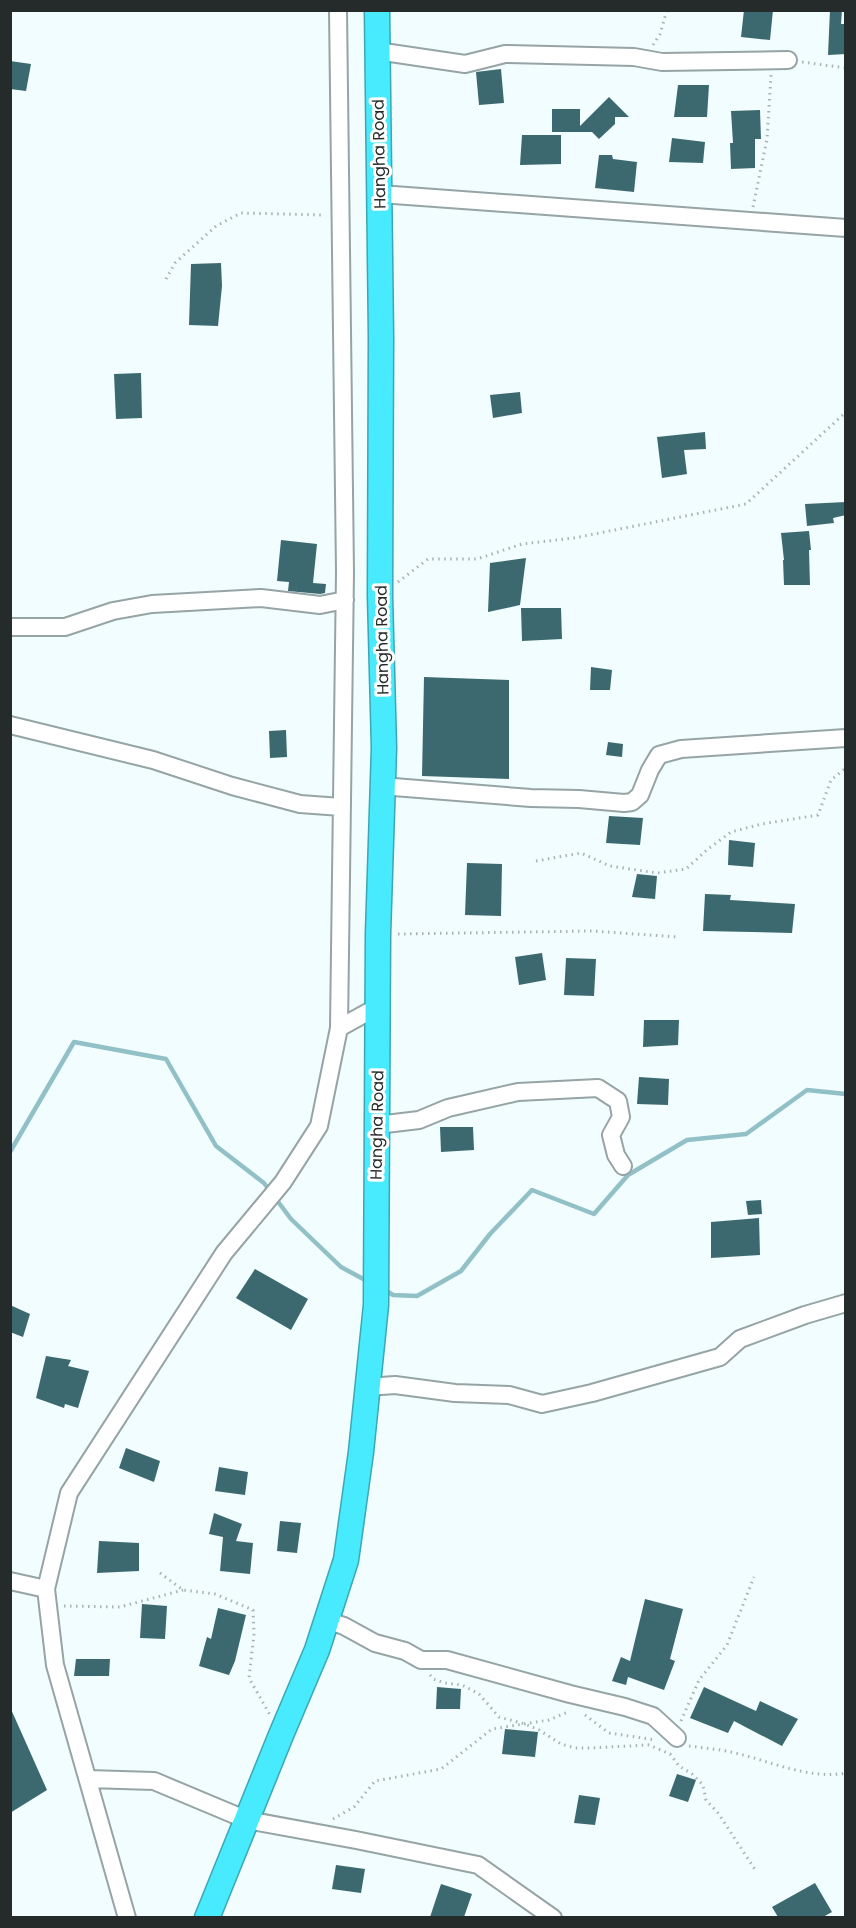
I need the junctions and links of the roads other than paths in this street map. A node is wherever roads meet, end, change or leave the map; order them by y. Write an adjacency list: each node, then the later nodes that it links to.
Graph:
1 (338, 10): 7 (street)
2 (377, 10): 3 (highway, Hangha Road)
3 (378, 51): 4 (street); 5 (highway, Hangha Road)
4 (780, 61)
5 (380, 194): 6 (street); 11 (highway, Hangha Road)
6 (846, 228)
7 (345, 600): 8 (street); 12 (street)
8 (10, 627)
9 (10, 725): 12 (street)
10 (846, 738): 11 (street)
11 (381, 786): 13 (highway, Hangha Road)
12 (341, 807): 14 (street)
13 (379, 1006): 14 (street); 15 (highway, Hangha Road)
14 (339, 1028): 20 (street)
15 (377, 1125): 16 (street); 18 (highway, Hangha Road)
16 (623, 1166)
17 (846, 1303): 18 (street)
18 (368, 1387): 21 (highway, Hangha Road)
19 (10, 1581): 20 (street)
20 (47, 1597): 23 (street)
21 (326, 1620): 22 (street); 24 (highway, Hangha Road)
22 (677, 1741)
23 (88, 1779): 24 (street); 25 (street)
24 (248, 1820): 26 (highway, Hangha Road); 27 (street)
25 (127, 1917)
26 (207, 1917)
27 (553, 1917)

